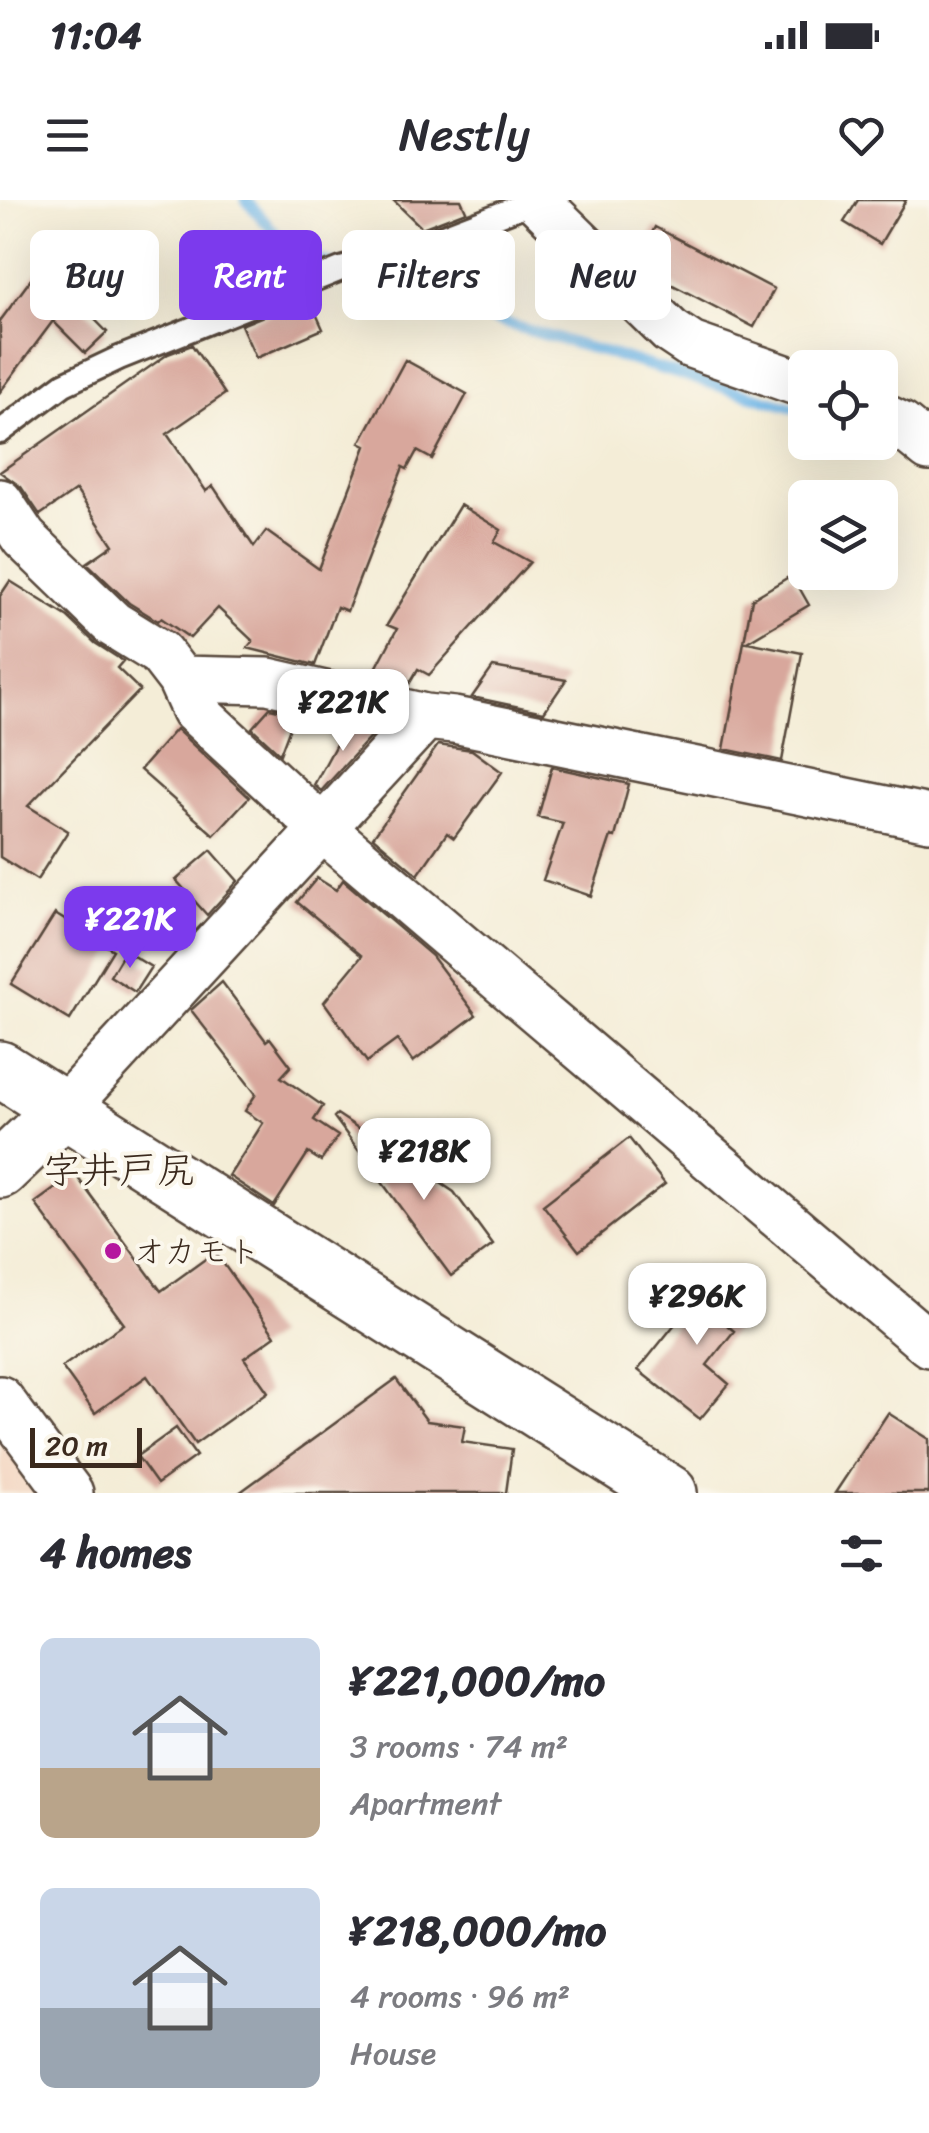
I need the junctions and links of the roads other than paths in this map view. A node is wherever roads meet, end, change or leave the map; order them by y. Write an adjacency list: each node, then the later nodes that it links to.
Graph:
1 (547, 204): 2 (street); 4 (lane)
2 (788, 380)
3 (898, 423): 5 (street)
4 (0, 432)
5 (929, 448)
6 (0, 502): 7 (street)
7 (180, 679): 8 (street); 10 (street)
8 (425, 718): 9 (street); 10 (street)
9 (929, 818)
10 (324, 830): 12 (street); 14 (street)
11 (0, 1069): 12 (street)
12 (64, 1109): 13 (street); 17 (street)
13 (0, 1170)
14 (929, 1344)
15 (0, 1399): 16 (street)
16 (70, 1493)
17 (669, 1493)

